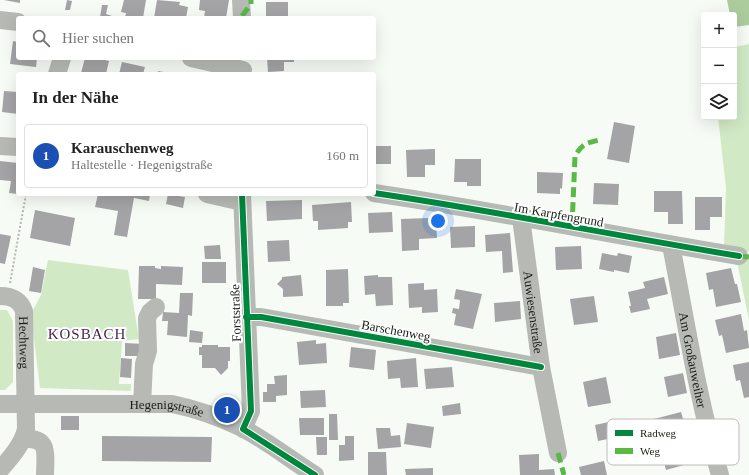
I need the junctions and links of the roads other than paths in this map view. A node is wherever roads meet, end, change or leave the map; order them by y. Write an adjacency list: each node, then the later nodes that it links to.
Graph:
1 (241, 0): 2 (street)
2 (242, 16)
3 (0, 20): 4 (street)
4 (16, 22)
5 (61, 60): 8 (street)
6 (203, 60): 7 (street)
7 (243, 67)
8 (58, 72)
9 (0, 146): 10 (street)
10 (16, 147)
11 (376, 193): 14 (street, Im Karpfengrund)
12 (224, 196): 13 (street, Forststraße)
13 (242, 198): 19 (street, Forststraße)
14 (521, 218): 15 (street, Im Karpfengrund); 20 (street, Auwiesenstraße)
15 (671, 245): 16 (street, Im Karpfengrund); 24 (street, Am Großauweiher)
16 (739, 256)
17 (4, 296): 23 (street, Hechtweg)
18 (156, 307): 22 (street)
19 (246, 317): 20 (street, Barschenweg); 25 (street, Forststraße)
20 (541, 367): 27 (street, Auwiesenstraße)
21 (0, 404): 23 (street, Hegenigstraße)
22 (142, 404): 23 (street, Hegenigstraße); 25 (street, Hegenigstraße)
23 (26, 405): 26 (street, Hechtweg)
24 (705, 419)
25 (243, 429): 29 (street, Hegenigstraße)
26 (24, 438): 30 (street); 31 (street)
27 (558, 453)
28 (717, 465): 33 (street, Am Großauweiher)
29 (294, 469): 32 (street, Hegenigstraße)
30 (0, 470)
31 (45, 475)
32 (315, 475)
33 (720, 475)

